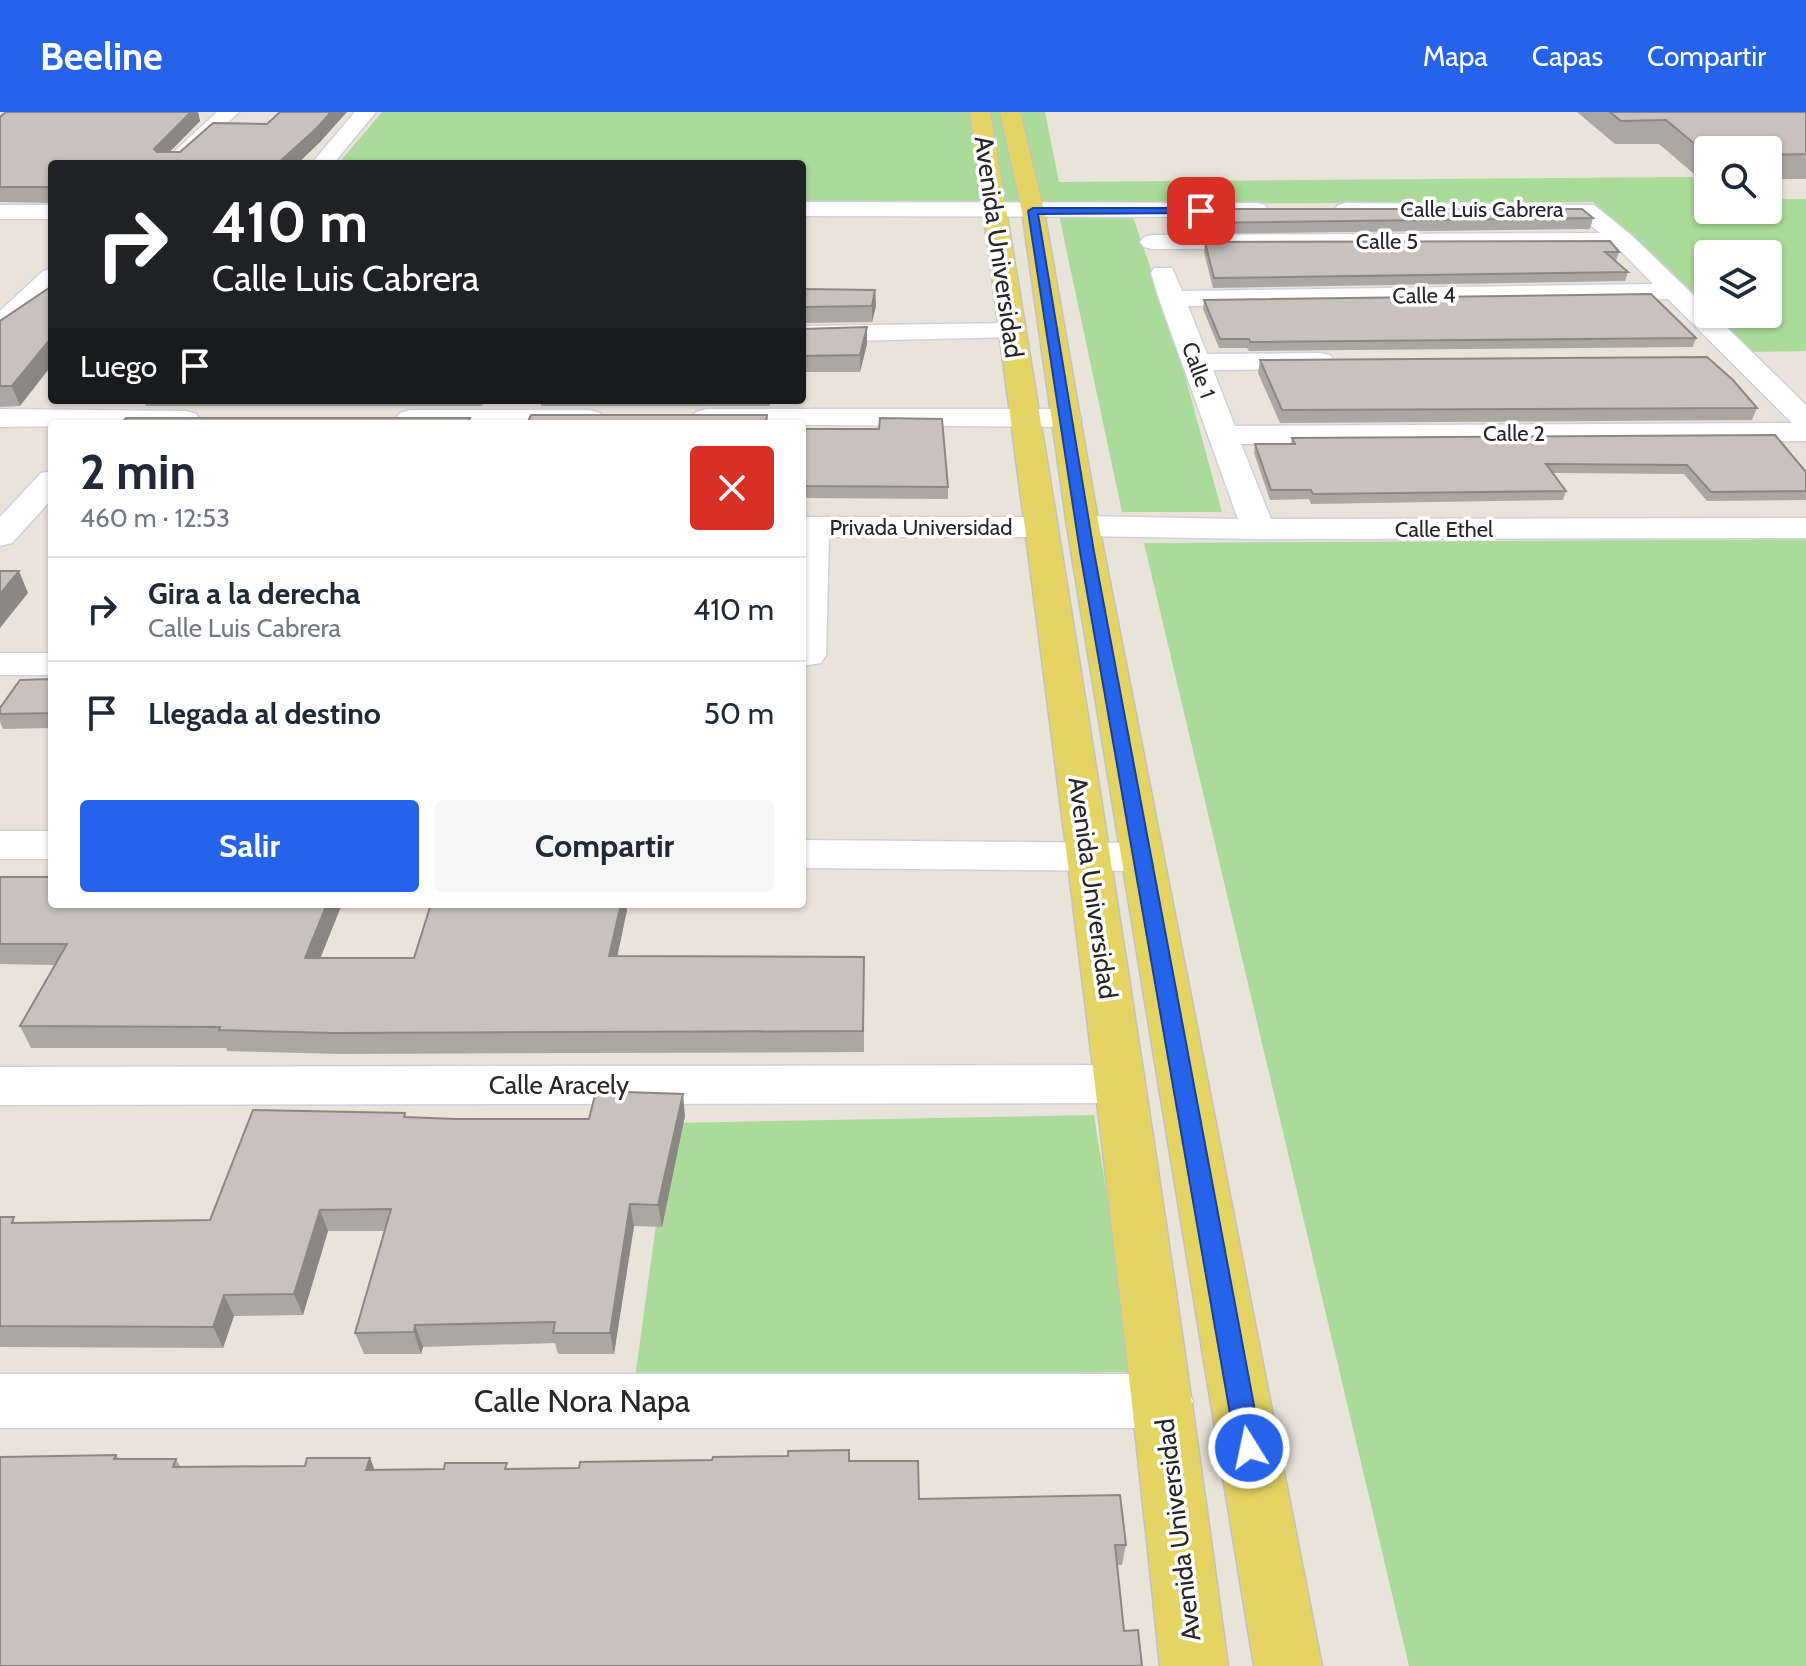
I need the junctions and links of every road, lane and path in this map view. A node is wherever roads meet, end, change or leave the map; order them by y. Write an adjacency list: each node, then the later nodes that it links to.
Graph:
1 (229, 112): 5 (street)
2 (366, 112): 6 (street)
3 (980, 112): 8 (main road, Avenida Universidad)
4 (1010, 112): 8 (main road, Avenida Universidad)
5 (176, 160)
6 (325, 160)
7 (806, 209): 8 (street)
8 (1013, 210): 11 (street); 20 (main road, Avenida Universidad); 29 (main road, Avenida Universidad)
9 (1282, 210): 11 (street)
10 (1329, 210): 14 (street, Calle Luis Cabrera)
11 (1140, 211): 15 (street, Calle 1)
12 (0, 212): 13 (street)
13 (48, 212)
14 (1623, 240): 15 (street, Calle 5); 17 (street)
15 (1152, 242): 18 (street, Calle 1)
16 (48, 280): 19 (street)
17 (1675, 291): 18 (street, Calle 4); 23 (street)
18 (1172, 299): 25 (street, Calle 1)
19 (0, 325)
20 (1012, 331): 21 (street); 29 (main road, Avenida Universidad)
21 (806, 334)
22 (1711, 358): 23 (street)
23 (1742, 358): 33 (street)
24 (1352, 361): 25 (street)
25 (1196, 362): 35 (street, Calle 1)
26 (114, 415): 27 (street); 30 (street)
27 (0, 418)
28 (678, 418): 29 (street)
29 (1045, 418): 37 (main road, Avenida Universidad); 40 (main road, Avenida Universidad)
30 (220, 419)
31 (378, 419): 32 (street)
32 (615, 419)
33 (1806, 421)
34 (1806, 432): 35 (street, Calle 2)
35 (1223, 435): 42 (street, Calle 1)
36 (48, 484): 43 (street)
37 (1083, 526): 42 (street, Calle Ethel); 45 (main road, Avenida Universidad)
38 (48, 527): 43 (street)
39 (807, 527): 40 (street, Privada Universidad); 46 (street)
40 (1039, 527): 44 (main road, Avenida Universidad)
41 (1806, 528): 42 (street, Calle Ethel)
42 (1258, 529)
43 (4, 531)
44 (1051, 601): 45 (street); 52 (main road, Avenida Universidad)
45 (1097, 602): 53 (main road, Avenida Universidad)
46 (806, 655)
47 (0, 664): 48 (street)
48 (48, 664)
49 (0, 845): 50 (street)
50 (48, 845)
51 (806, 854): 52 (street)
52 (1091, 857): 53 (street); 54 (main road, Avenida Universidad)
53 (1142, 857): 59 (main road, Avenida Universidad)
54 (1118, 1084): 55 (street, Calle Aracely); 57 (main road, Avenida Universidad)
55 (0, 1086)
56 (0, 1401): 57 (street, Calle Nora Napa)
57 (1163, 1401): 58 (main road, Avenida Universidad)
58 (1194, 1666)
59 (1288, 1666)

